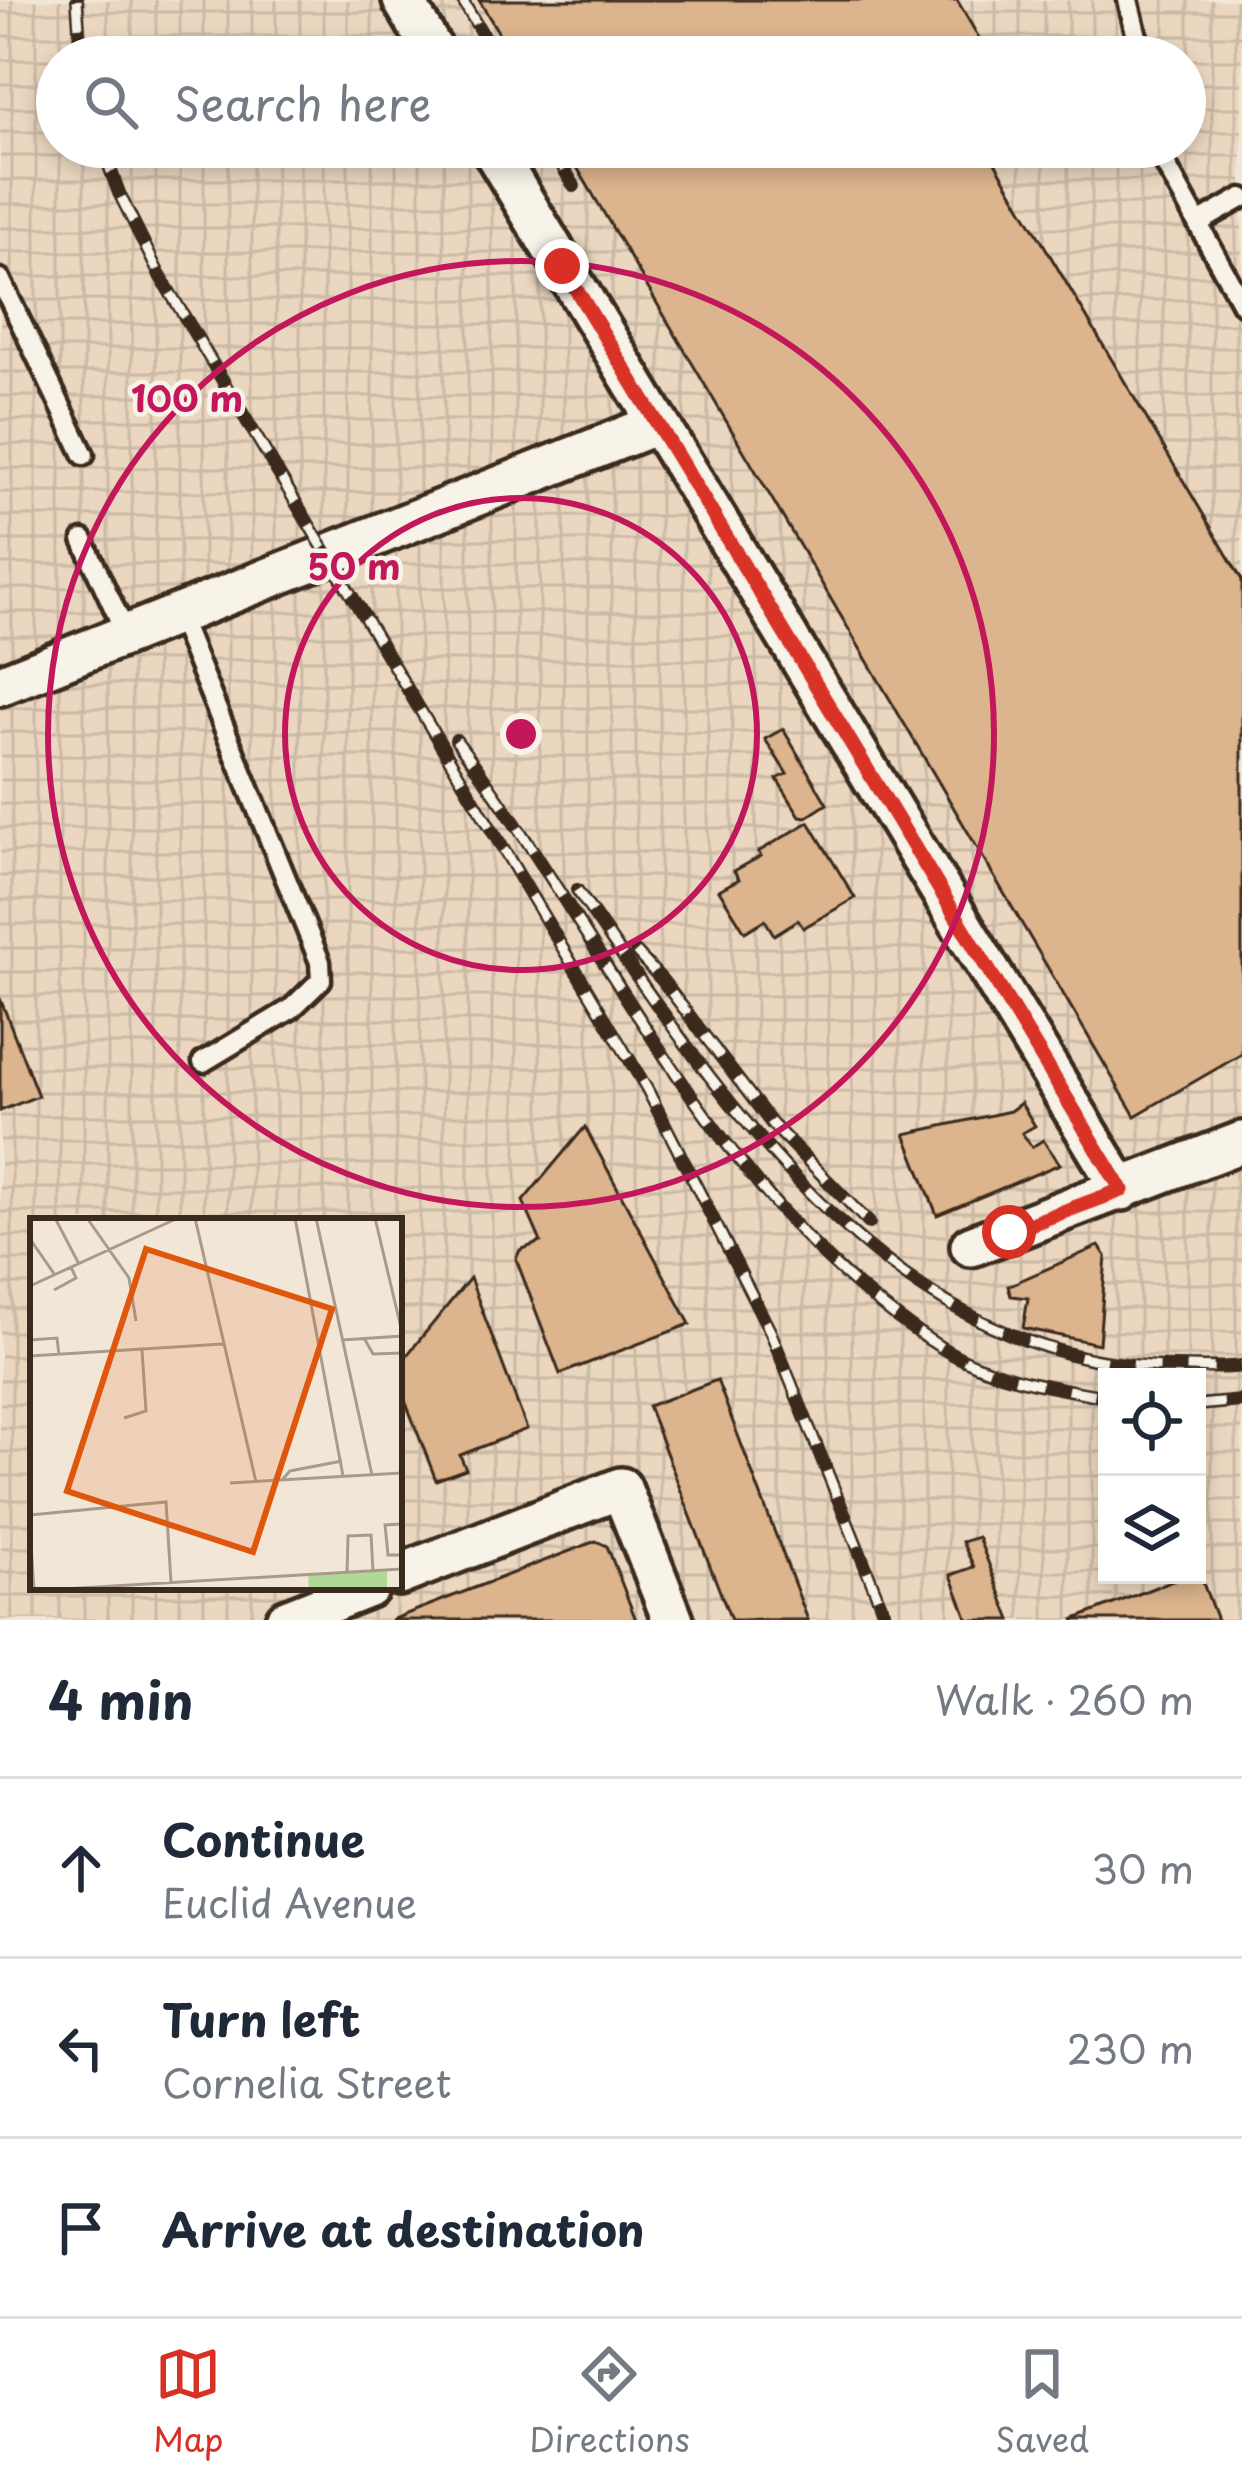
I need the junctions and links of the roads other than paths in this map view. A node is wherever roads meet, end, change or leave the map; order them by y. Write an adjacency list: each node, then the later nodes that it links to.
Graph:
1 (403, 0): 3 (street)
2 (1128, 0): 4 (lane)
3 (424, 36)
4 (1137, 36)
5 (504, 168): 11 (street)
6 (1170, 168): 8 (lane)
7 (1242, 198): 8 (lane)
8 (1198, 224): 10 (lane)
9 (0, 279): 12 (lane)
10 (1242, 304)
11 (657, 424): 14 (street); 19 (street)
12 (84, 455)
13 (83, 540): 15 (lane)
14 (178, 615): 15 (street); 17 (lane)
15 (127, 636): 16 (street)
16 (0, 686)
17 (202, 1062)
18 (1242, 1142): 19 (street)
19 (1122, 1190): 20 (street)
20 (971, 1246)
21 (402, 1574): 24 (street)
22 (362, 1590): 23 (street)
23 (286, 1620)
24 (673, 1620)

